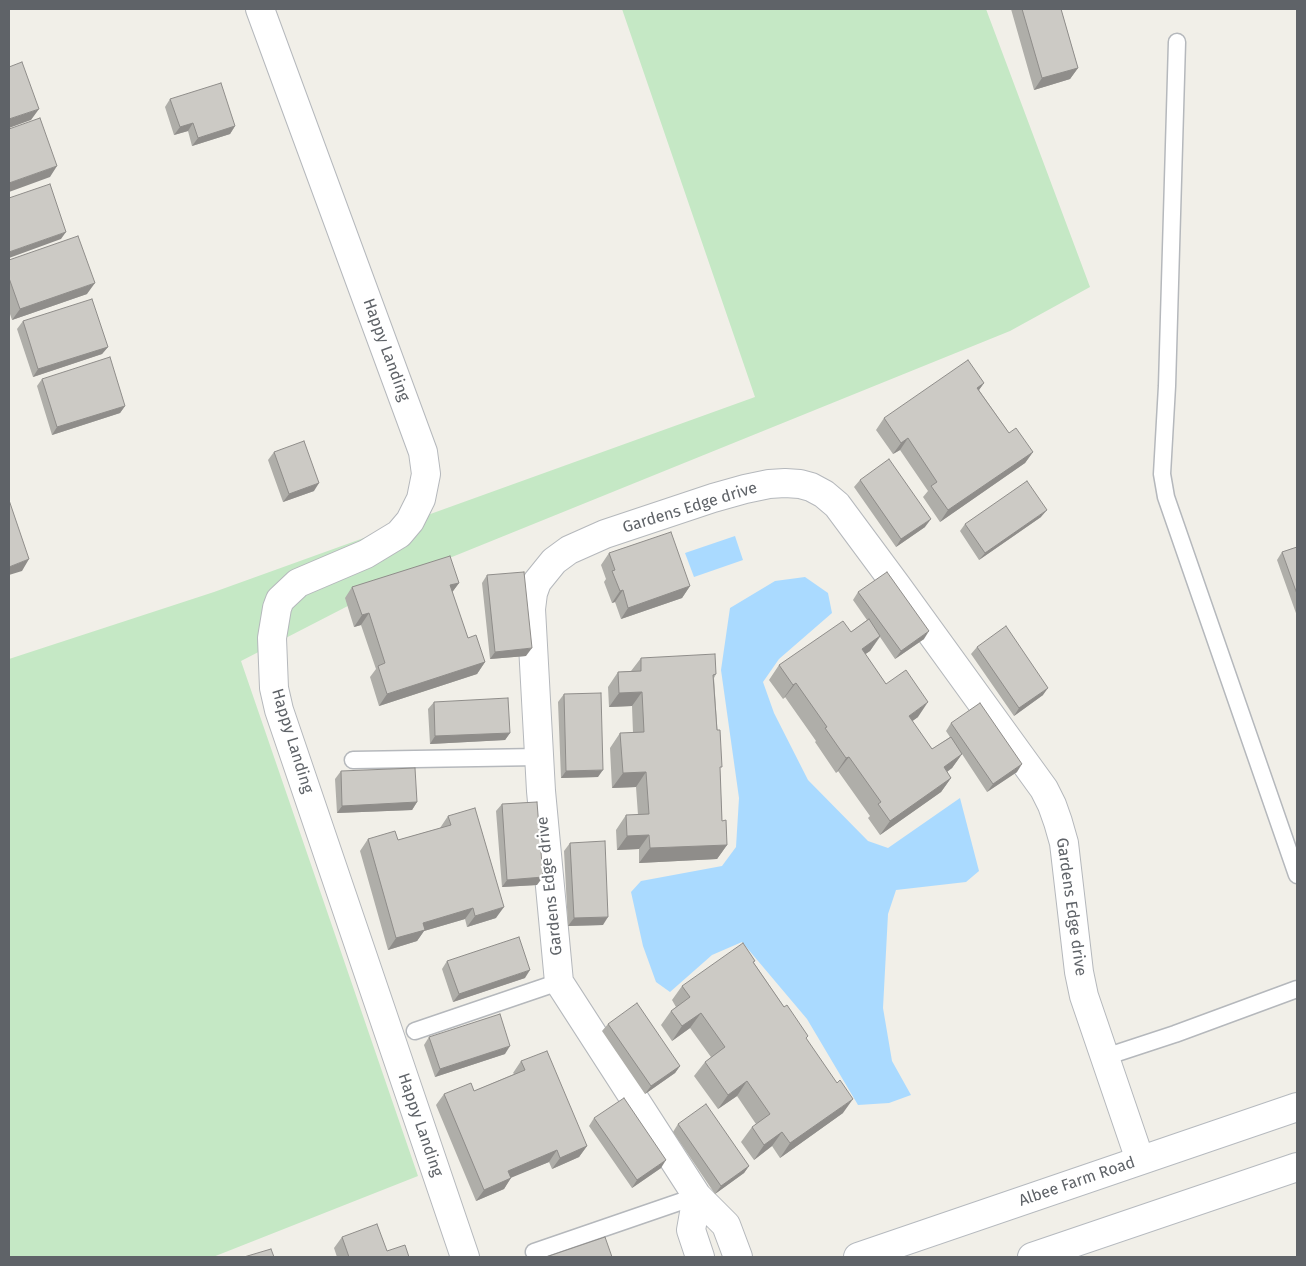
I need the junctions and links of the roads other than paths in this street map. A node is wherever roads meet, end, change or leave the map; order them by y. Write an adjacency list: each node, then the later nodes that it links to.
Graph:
1 (260, 9): 15 (street, Happy Landing)
2 (1177, 42): 5 (lane)
3 (539, 757): 4 (lane); 6 (street, Gardens Edge drive); 9 (street, Gardens Edge drive)
4 (352, 760)
5 (1297, 875)
6 (560, 982): 8 (lane); 13 (street, Gardens Edge drive)
7 (1297, 990): 9 (lane)
8 (414, 1032)
9 (1105, 1056): 11 (street, Gardens Edge drive)
10 (1297, 1107): 11 (street, Albee Farm Road)
11 (1140, 1160): 18 (street, Albee Farm Road)
12 (1297, 1167): 19 (street)
13 (697, 1196): 14 (lane); 16 (street); 17 (street, Gardens Edge drive)
14 (534, 1252)
15 (465, 1257)
16 (700, 1257)
17 (738, 1257)
18 (858, 1257)
19 (1032, 1257)

